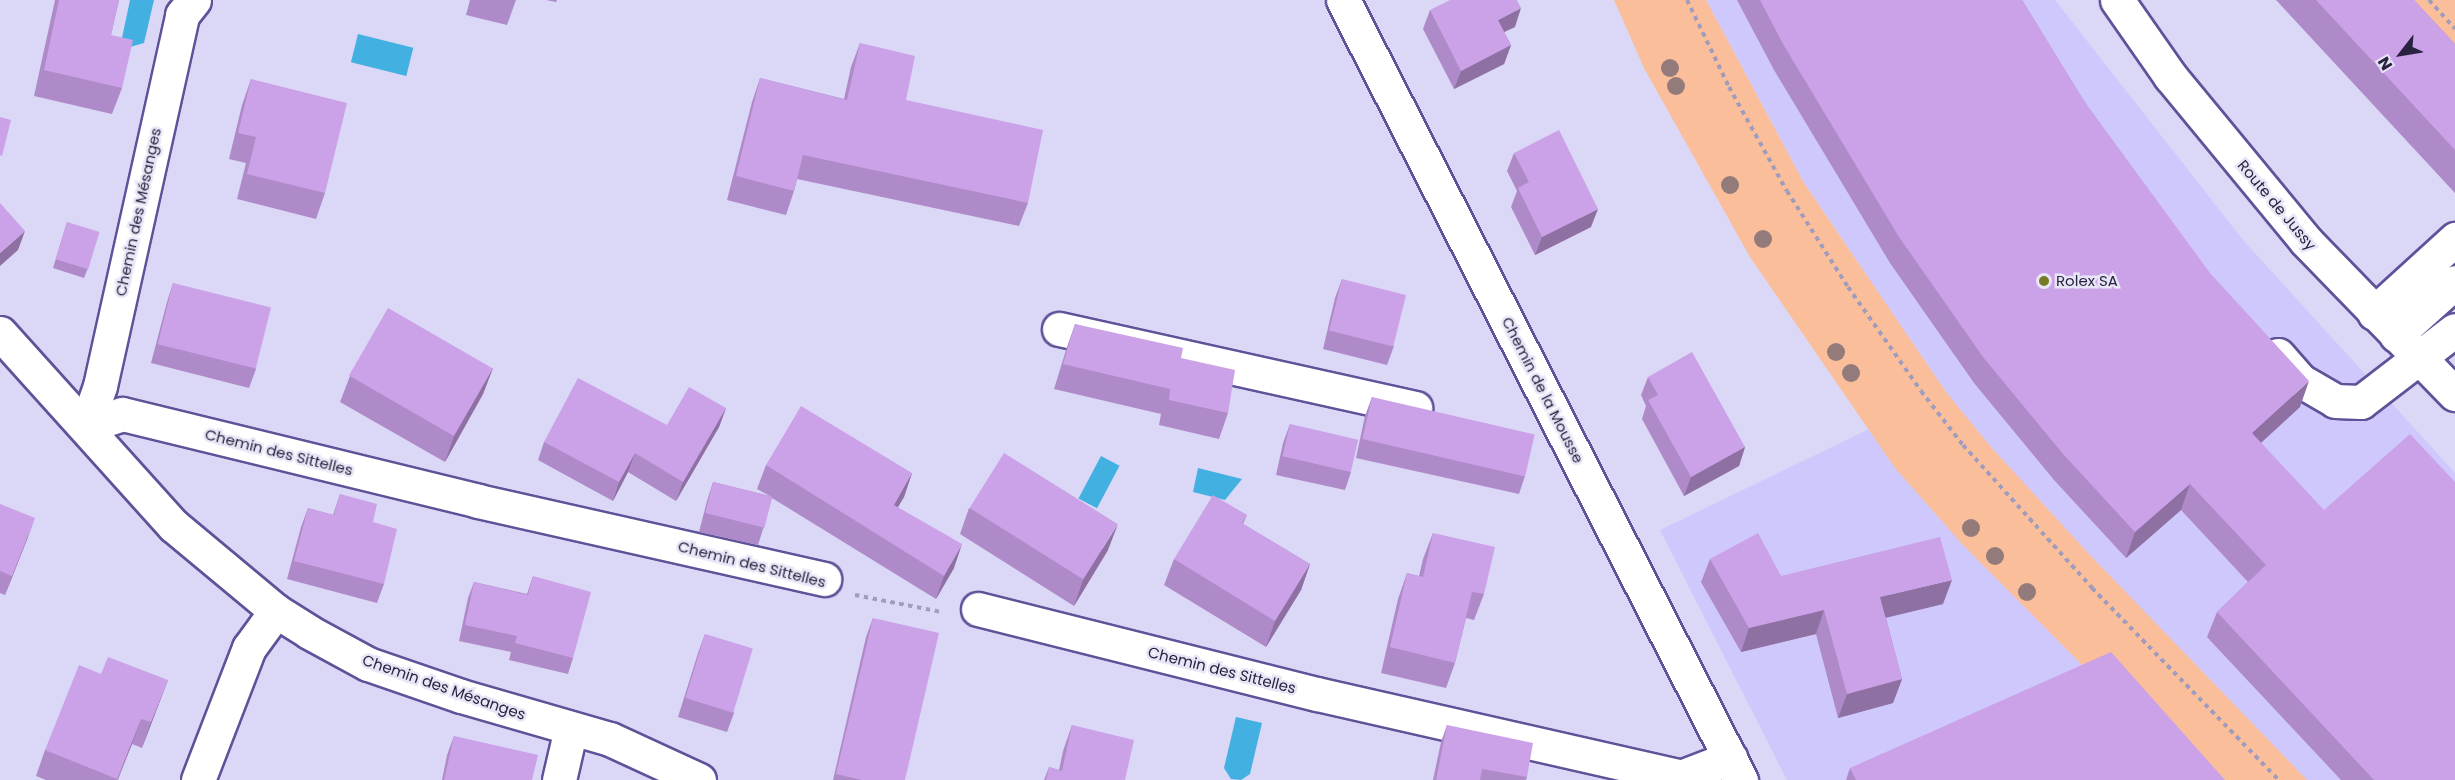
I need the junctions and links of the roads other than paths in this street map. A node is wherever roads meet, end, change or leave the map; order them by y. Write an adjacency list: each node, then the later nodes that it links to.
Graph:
1 (194, 0): 14 (street, Chemin des Mésanges)
2 (1343, 0): 19 (street, Chemin de la Mousse)
3 (2117, 0): 6 (street, Route de Jussy)
4 (2455, 239): 6 (street)
5 (2455, 282): 6 (street)
6 (2385, 324): 11 (street, Route de Jussy)
7 (1059, 329): 13 (street)
8 (2455, 330): 11 (street)
9 (0, 333): 14 (street, Chemin des Mésanges)
10 (2259, 333): 11 (street)
11 (2420, 360): 12 (street, Route de Jussy)
12 (2455, 393)
13 (1439, 414)
14 (86, 426): 15 (street, Chemin des Sittelles); 17 (street, Chemin des Mésanges)
15 (824, 579)
16 (978, 609): 19 (street, Chemin des Sittelles)
17 (276, 611): 18 (street, Chemin des Mésanges); 20 (street)
18 (571, 728): 21 (street); 22 (street, Chemin des Mésanges)
19 (1735, 769)
20 (198, 780)
21 (559, 780)
22 (699, 780)

